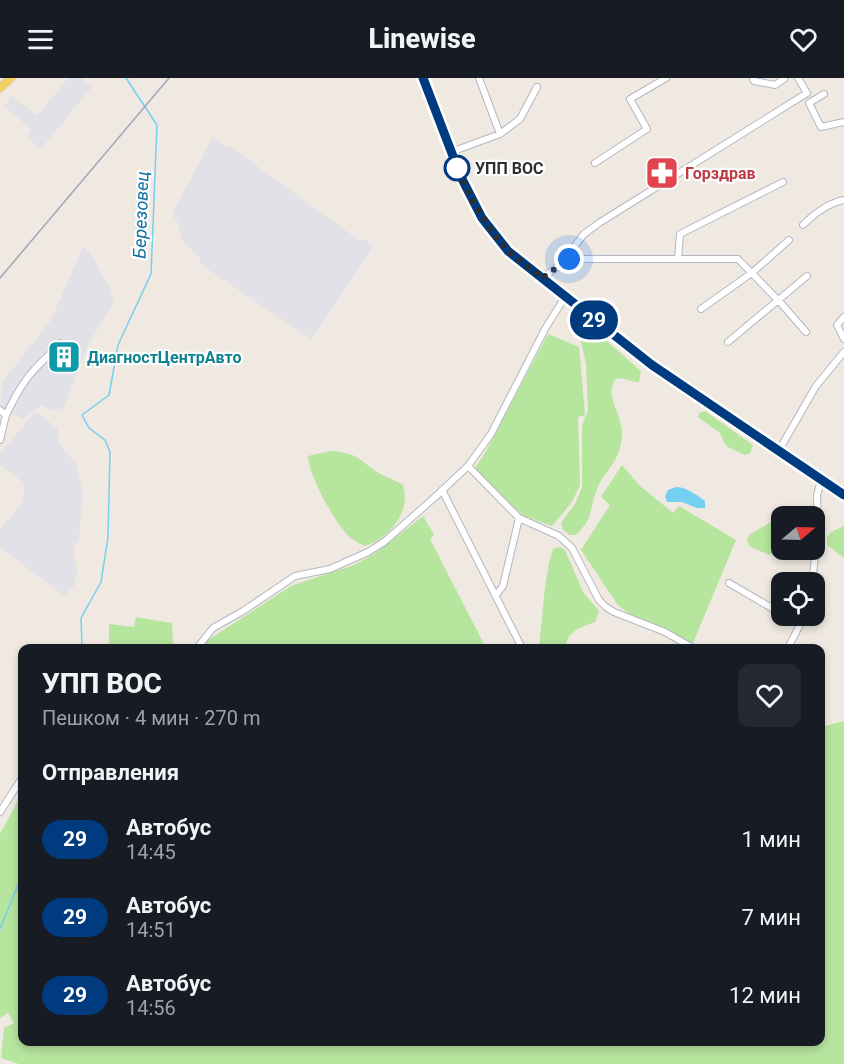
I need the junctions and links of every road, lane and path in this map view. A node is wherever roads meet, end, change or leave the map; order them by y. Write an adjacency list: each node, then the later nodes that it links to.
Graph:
1 (11, 78): 9 (main road)
2 (423, 78): 13 (main road)
3 (479, 78): 12 (street)
4 (666, 78): 14 (street)
5 (753, 78): 6 (street)
6 (785, 78)
7 (798, 78): 19 (street)
8 (537, 87): 12 (street)
9 (0, 88)
10 (824, 94): 11 (street)
11 (844, 122)
12 (500, 134): 13 (street)
13 (451, 152): 23 (main road)
14 (595, 163)
15 (783, 182): 20 (street)
16 (844, 200): 17 (street)
17 (803, 225)
18 (789, 240): 21 (street)
19 (569, 259): 20 (street); 23 (street)
20 (678, 259): 21 (street)
21 (753, 272): 25 (street); 26 (street)
22 (807, 276): 25 (street)
23 (542, 278): 24 (main road)
24 (565, 297): 35 (main road); 36 (street)
25 (779, 300): 28 (street); 30 (street)
26 (701, 309)
27 (844, 317): 29 (street)
28 (806, 332)
29 (844, 339)
30 (728, 342)
31 (60, 343): 33 (street)
32 (844, 352): 35 (street)
33 (3, 412): 34 (street)
34 (0, 440)
35 (778, 452): 37 (main road)
36 (468, 466): 38 (street); 40 (street)
37 (821, 480): 39 (main road); 41 (street)
38 (442, 490): 43 (street); 46 (street)
39 (844, 495)
40 (519, 518): 43 (street); 48 (street)
41 (813, 572)
42 (729, 583): 44 (street)
43 (496, 595): 47 (street)
44 (771, 607)
45 (799, 626): 49 (street)
46 (199, 644)
47 (520, 644)
48 (685, 644)
49 (790, 644)
50 (18, 784): 51 (street)
51 (0, 812)

